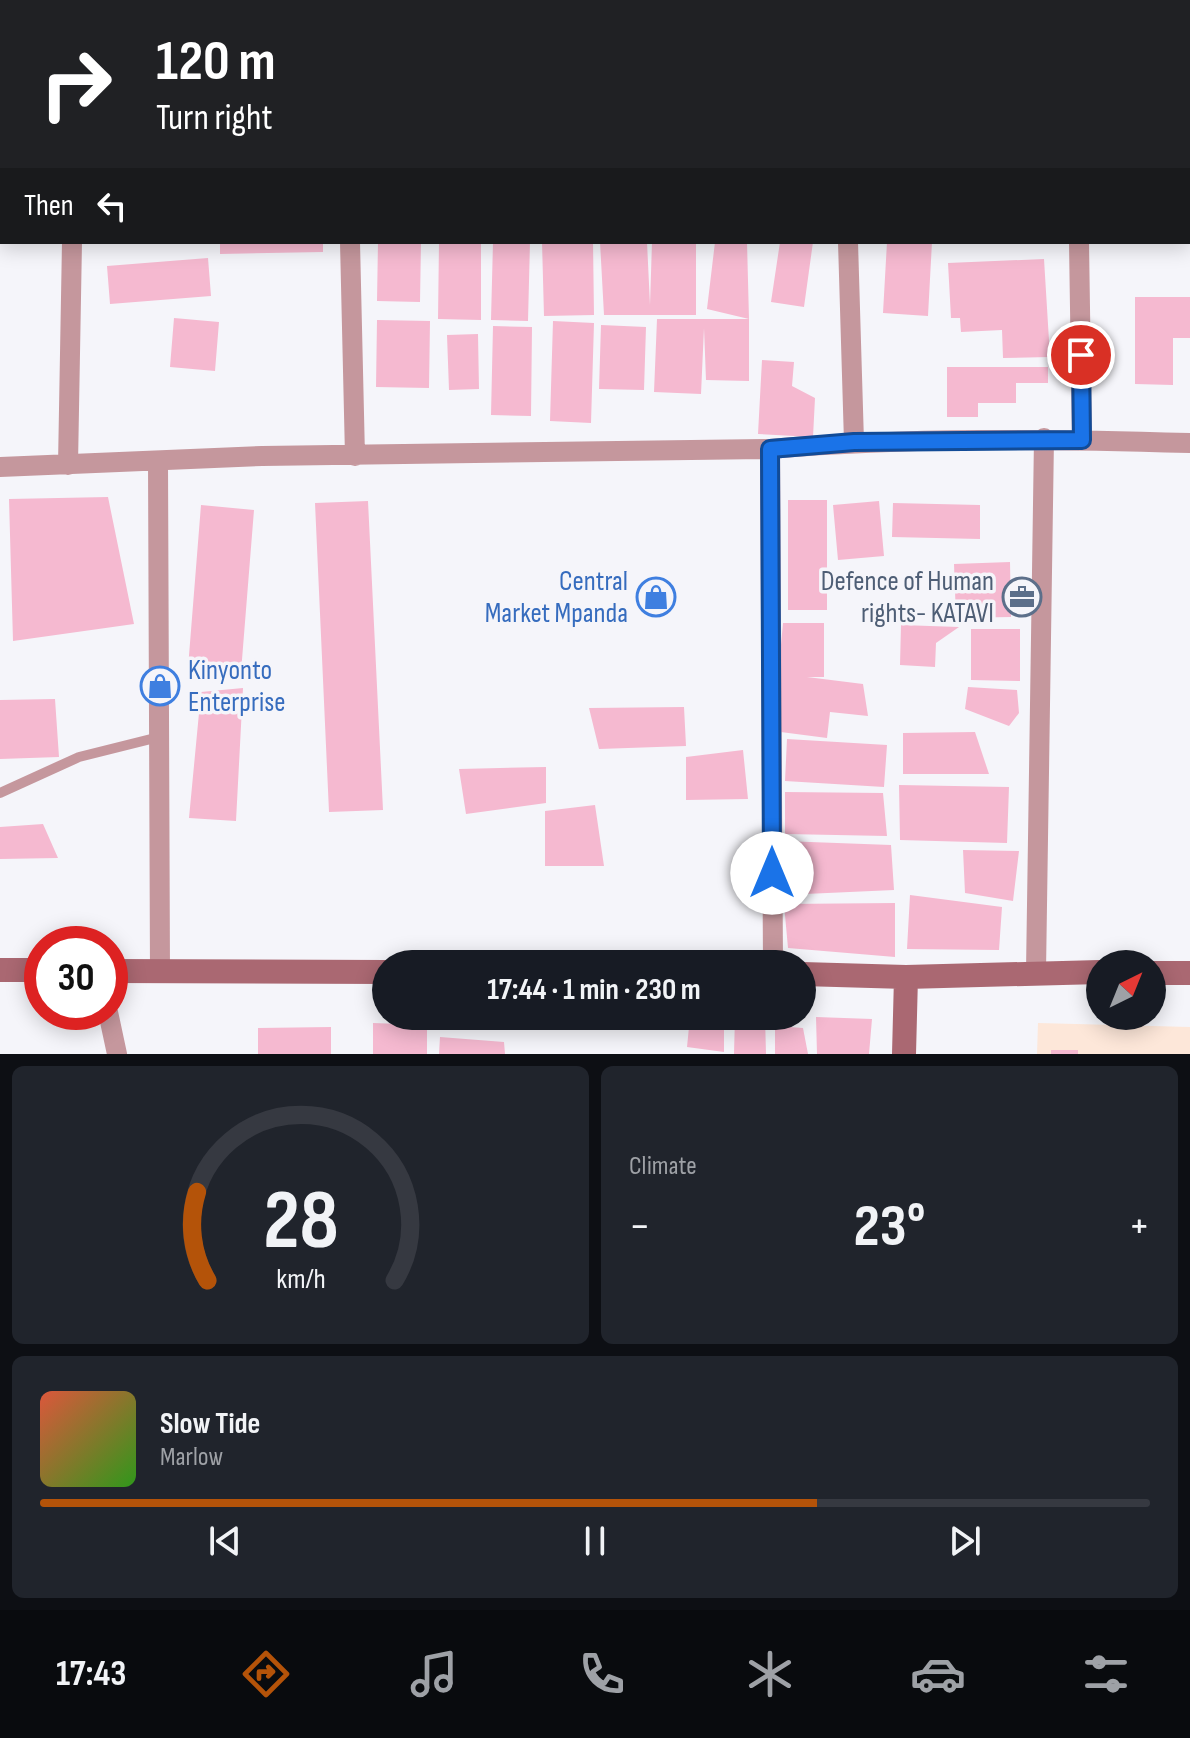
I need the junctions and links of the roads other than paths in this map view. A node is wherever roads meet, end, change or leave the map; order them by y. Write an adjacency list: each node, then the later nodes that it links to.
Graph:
1 (72, 244): 12 (street)
2 (350, 244): 10 (street)
3 (848, 244): 7 (street)
4 (1079, 244): 6 (street)
5 (1044, 438): 6 (street); 7 (street); 22 (street)
6 (1082, 440): 8 (street)
7 (854, 442): 9 (street)
8 (1190, 443)
9 (770, 449): 10 (street); 16 (street)
10 (355, 456): 11 (street)
11 (158, 461): 12 (street); 14 (street)
12 (68, 465): 13 (street)
13 (0, 467)
14 (159, 737): 15 (lane); 20 (street)
15 (0, 793)
16 (773, 950)
17 (0, 970): 18 (street)
18 (24, 970)
19 (128, 971): 20 (street)
20 (160, 972): 21 (street)
21 (372, 972)
22 (1036, 972): 23 (street); 27 (street)
23 (1086, 972)
24 (1166, 973): 25 (street)
25 (1190, 973)
26 (816, 974): 27 (street)
27 (906, 977): 30 (street)
28 (112, 1030): 29 (street)
29 (117, 1054)
30 (904, 1054)

